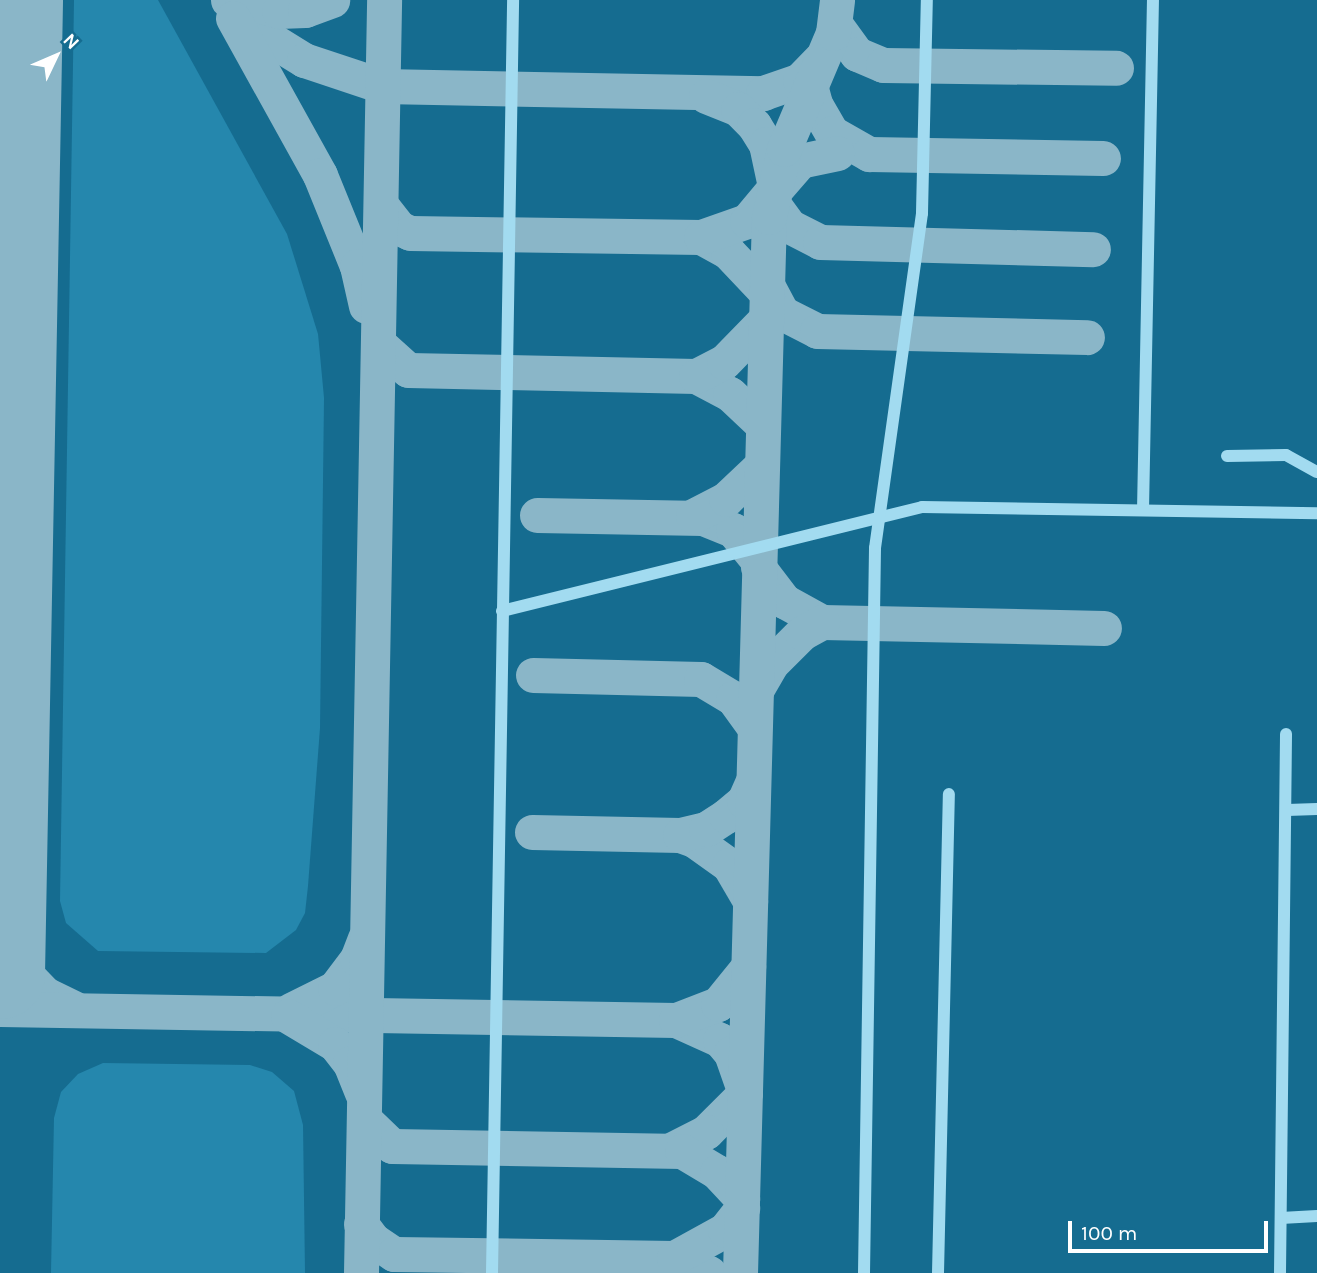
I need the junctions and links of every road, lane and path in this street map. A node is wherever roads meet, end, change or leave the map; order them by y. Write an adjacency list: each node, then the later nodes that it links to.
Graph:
1 (513, 0): 9 (lane)
2 (927, 0): 8 (lane)
3 (1153, 0): 6 (lane)
4 (1227, 456): 5 (lane)
5 (1317, 472)
6 (1143, 510): 7 (lane); 8 (lane)
7 (1317, 513)
8 (879, 517): 9 (lane); 17 (lane)
9 (502, 611): 16 (lane)
10 (1286, 734): 13 (lane)
11 (949, 794): 18 (lane)
12 (1317, 809): 13 (lane)
13 (1287, 810): 15 (lane)
14 (1317, 1216): 15 (lane)
15 (1281, 1218): 19 (lane)
16 (492, 1273)
17 (864, 1273)
18 (937, 1273)
19 (1280, 1273)

